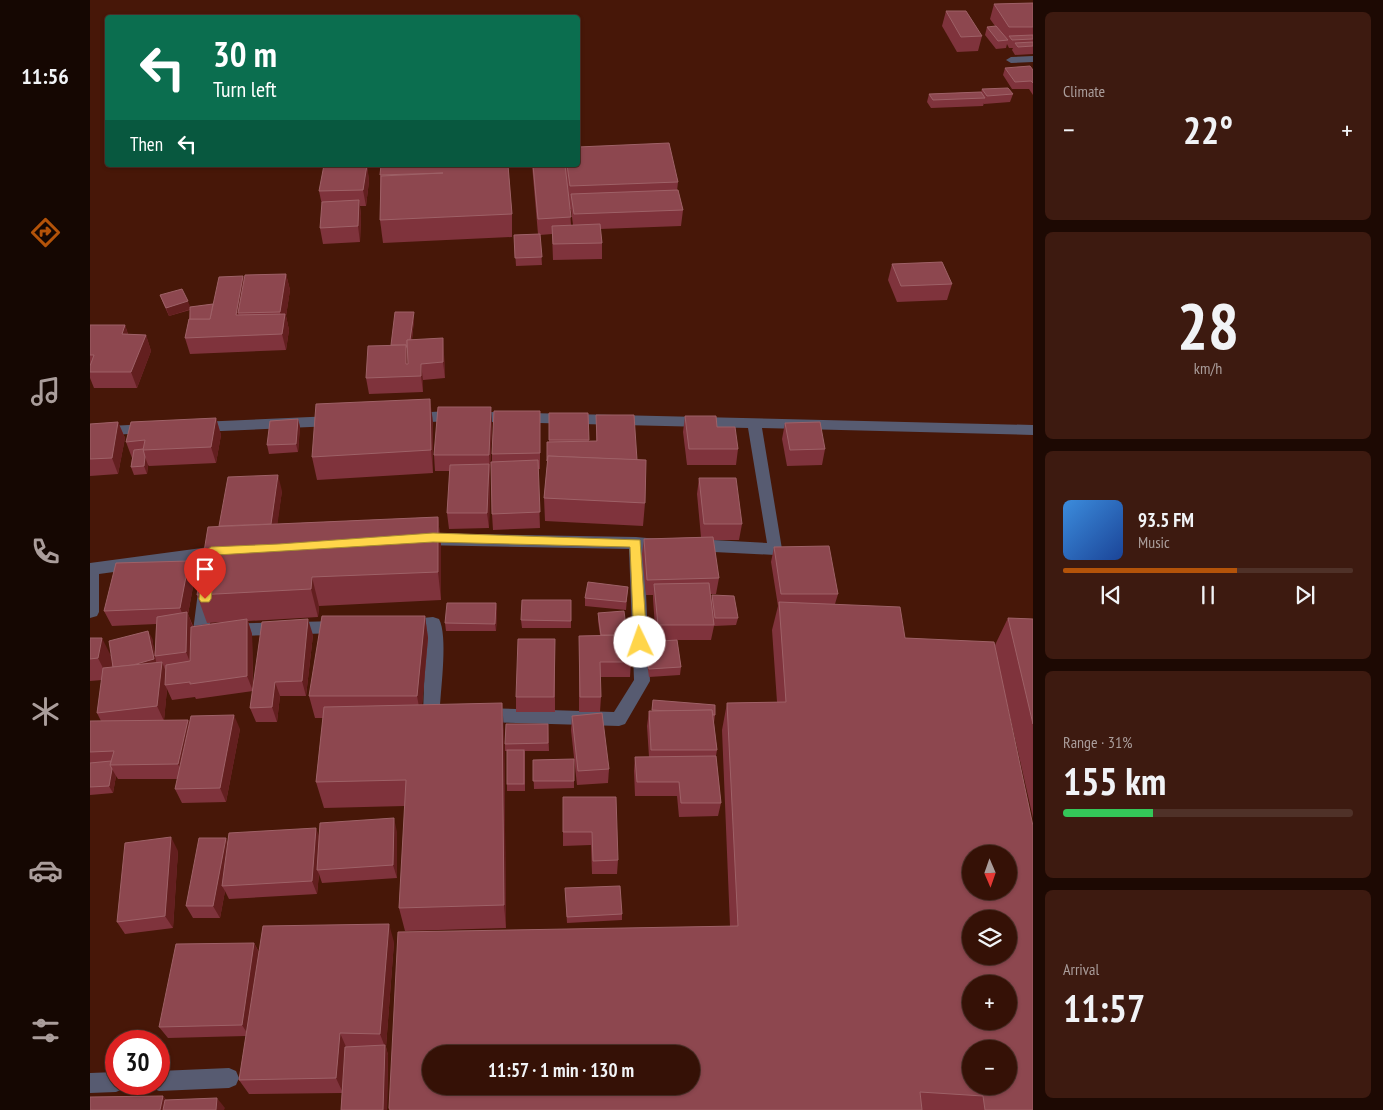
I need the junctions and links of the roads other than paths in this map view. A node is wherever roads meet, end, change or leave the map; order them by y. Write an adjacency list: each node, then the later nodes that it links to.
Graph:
1 (1033, 59): 2 (street)
2 (1010, 60)
3 (401, 418): 5 (street)
4 (342, 421): 7 (street)
5 (754, 423): 8 (street); 11 (street)
6 (166, 428): 9 (street)
7 (185, 428)
8 (1033, 430)
9 (90, 432)
10 (404, 540): 11 (street)
11 (636, 543): 15 (street)
12 (240, 550): 13 (street)
13 (211, 551): 14 (street); 16 (street)
14 (91, 612)
15 (388, 625)
16 (352, 627)
17 (229, 1078): 18 (street)
18 (170, 1081)
19 (105, 1082): 20 (street)
20 (90, 1083)

